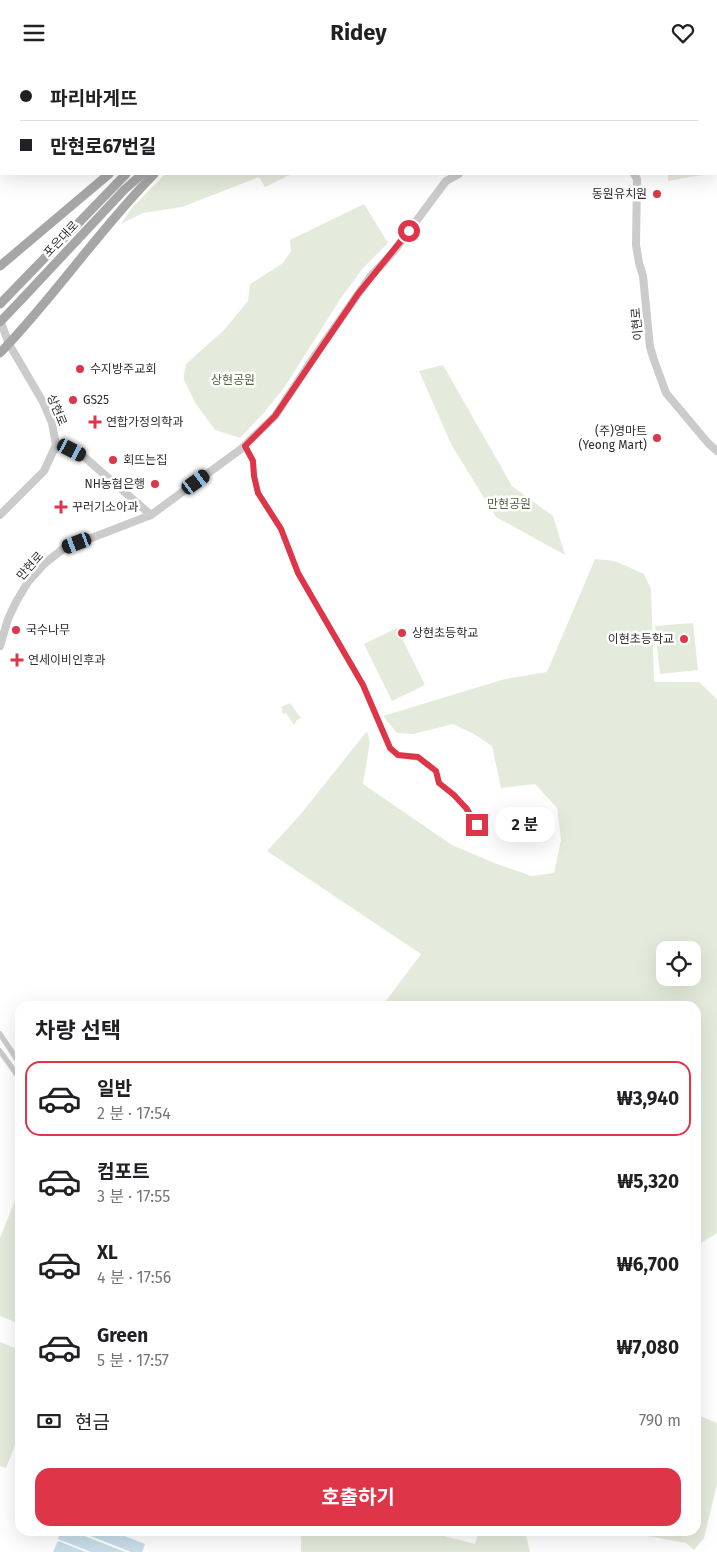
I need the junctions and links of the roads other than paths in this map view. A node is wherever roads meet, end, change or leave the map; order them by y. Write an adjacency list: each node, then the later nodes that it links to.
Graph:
1 (108, 175): 7 (main road)
2 (125, 175): 8 (main road, 포은대로)
3 (141, 175): 9 (main road, 포은대로, bridge)
4 (153, 175): 10 (main road)
5 (457, 175): 13 (street, 만현로)
6 (635, 175): 14 (street, 이현로)
7 (0, 266)
8 (0, 304)
9 (2, 324): 10 (street, 상현로)
10 (9, 344): 11 (main road); 12 (street, 상현로)
11 (0, 353)
12 (56, 445): 15 (street, 상현로); 16 (street)
13 (245, 446): 16 (street, 만현로); 19 (street)
14 (717, 451)
15 (0, 515)
16 (151, 515): 17 (street, 만현로)
17 (4, 619): 18 (street, 만현로)
18 (0, 646)
19 (477, 825)
20 (0, 1034): 22 (street)
21 (0, 1051): 23 (street)
22 (15, 1056)
23 (15, 1072)

